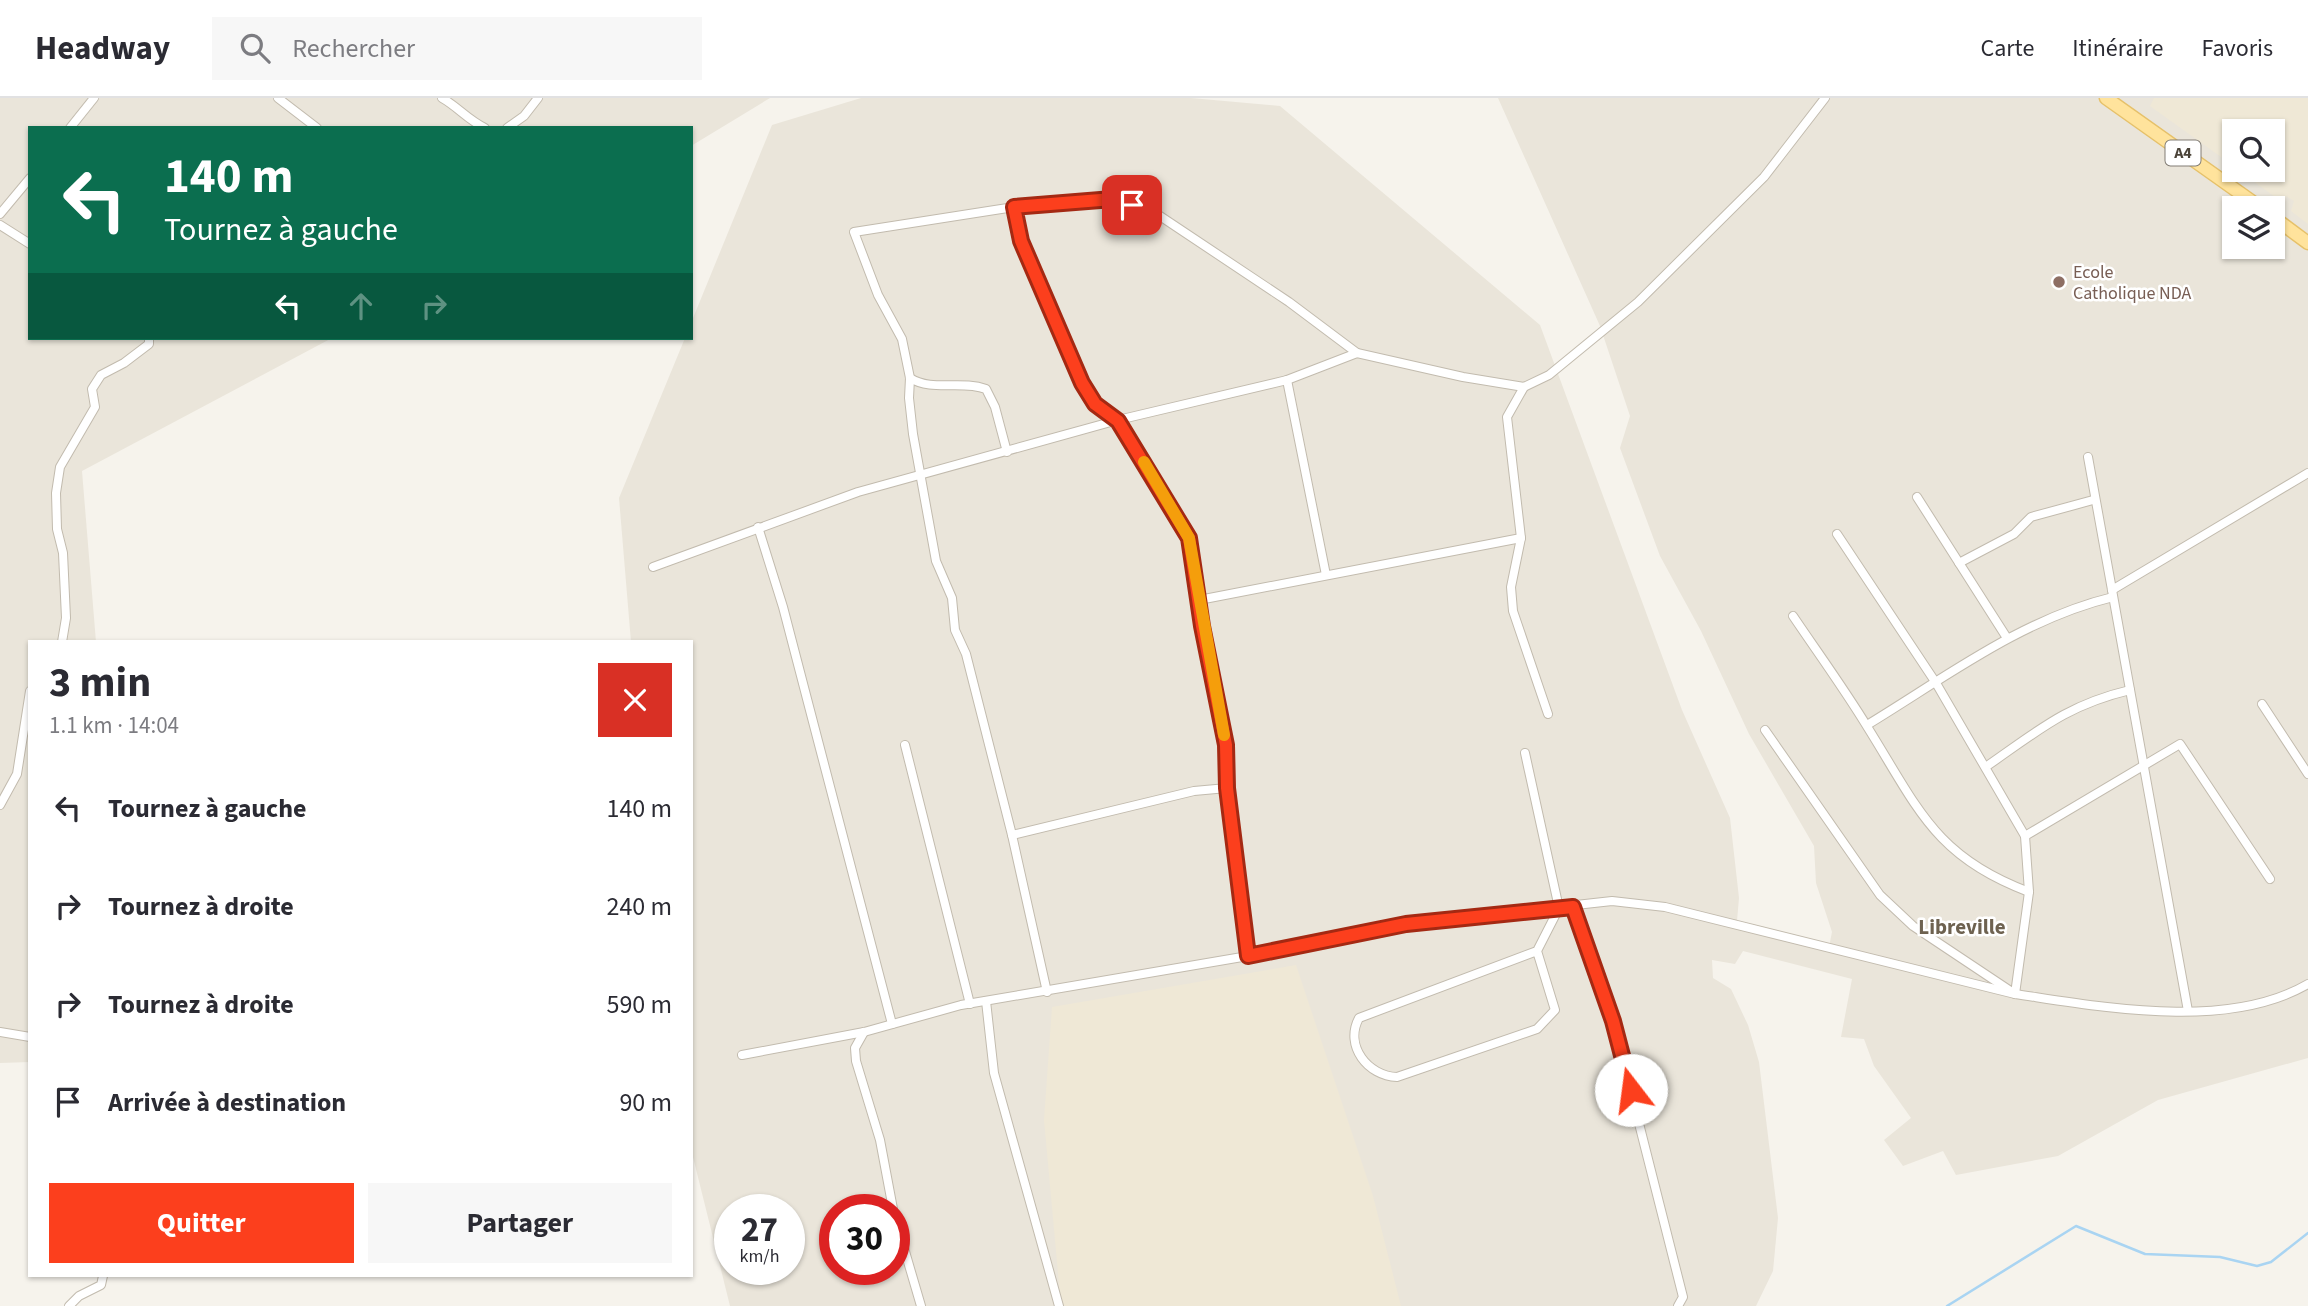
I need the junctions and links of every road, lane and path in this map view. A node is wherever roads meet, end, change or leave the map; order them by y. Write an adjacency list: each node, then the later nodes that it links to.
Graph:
1 (94, 98): 7 (street)
2 (278, 98): 8 (street)
3 (442, 98): 9 (street)
4 (538, 98): 10 (street)
5 (1825, 98): 23 (street)
6 (2106, 98): 12 (main road, A4)
7 (72, 126)
8 (314, 126)
9 (481, 126)
10 (510, 126)
11 (28, 179): 14 (street)
12 (2243, 196)
13 (1014, 207): 20 (street); 21 (street); 24 (street)
14 (0, 214)
15 (0, 225): 17 (street)
16 (2285, 226): 18 (main road)
17 (28, 243)
18 (2308, 243)
19 (149, 340): 41 (street)
20 (1357, 353): 22 (street); 23 (street)
21 (910, 378): 25 (street); 28 (street)
22 (1287, 380): 24 (street); 36 (street)
23 (1524, 387): 33 (street)
24 (1118, 421): 25 (street); 38 (street)
25 (1007, 452): 28 (street)
26 (2088, 457): 30 (street)
27 (2308, 473): 37 (street)
28 (920, 477): 31 (street); 56 (street)
29 (1917, 497): 34 (street)
30 (2093, 500): 34 (street); 37 (street)
31 (758, 527): 35 (street); 70 (street)
32 (1837, 534): 42 (street)
33 (1521, 538): 36 (street); 46 (street)
34 (1959, 563): 40 (street)
35 (653, 567)
36 (1326, 575): 38 (street)
37 (2112, 594): 40 (street); 43 (street)
38 (1199, 600): 54 (street)
39 (1793, 616): 47 (street)
40 (2007, 638): 42 (street)
41 (62, 640)
42 (1936, 683): 47 (street); 51 (street)
43 (2130, 690): 51 (street); 52 (street)
44 (28, 704): 55 (street)
45 (2262, 704): 53 (street)
46 (1548, 715)
47 (1867, 725): 59 (street)
48 (1765, 730): 66 (street)
49 (905, 745): 68 (street)
50 (1525, 753): 61 (street)
51 (1987, 766): 57 (street)
52 (2144, 768): 57 (street); 58 (street); 69 (street)
53 (2308, 774)
54 (1227, 788): 56 (street); 63 (street)
55 (0, 805)
56 (1012, 835): 65 (street)
57 (2025, 836): 59 (street)
58 (2270, 879)
59 (2029, 892): 66 (street)
60 (1573, 907): 61 (street); 66 (street); 81 (street)
61 (1559, 908): 62 (street); 63 (street)
62 (1537, 951): 62 (street)
63 (1248, 956): 65 (street)
64 (2308, 984): 69 (street)
65 (1047, 992): 67 (street)
66 (2015, 995): 69 (street)
67 (986, 1001): 68 (street); 80 (street)
68 (970, 1004): 70 (street)
69 (2188, 1011)
70 (892, 1024): 72 (street)
71 (0, 1032): 73 (street)
72 (864, 1032): 74 (street); 75 (street)
73 (28, 1037)
74 (742, 1055)
75 (890, 1194)
76 (910, 1270): 79 (street)
77 (103, 1277): 78 (street)
78 (69, 1306)
79 (920, 1306)
80 (1059, 1306)
81 (1678, 1306)

